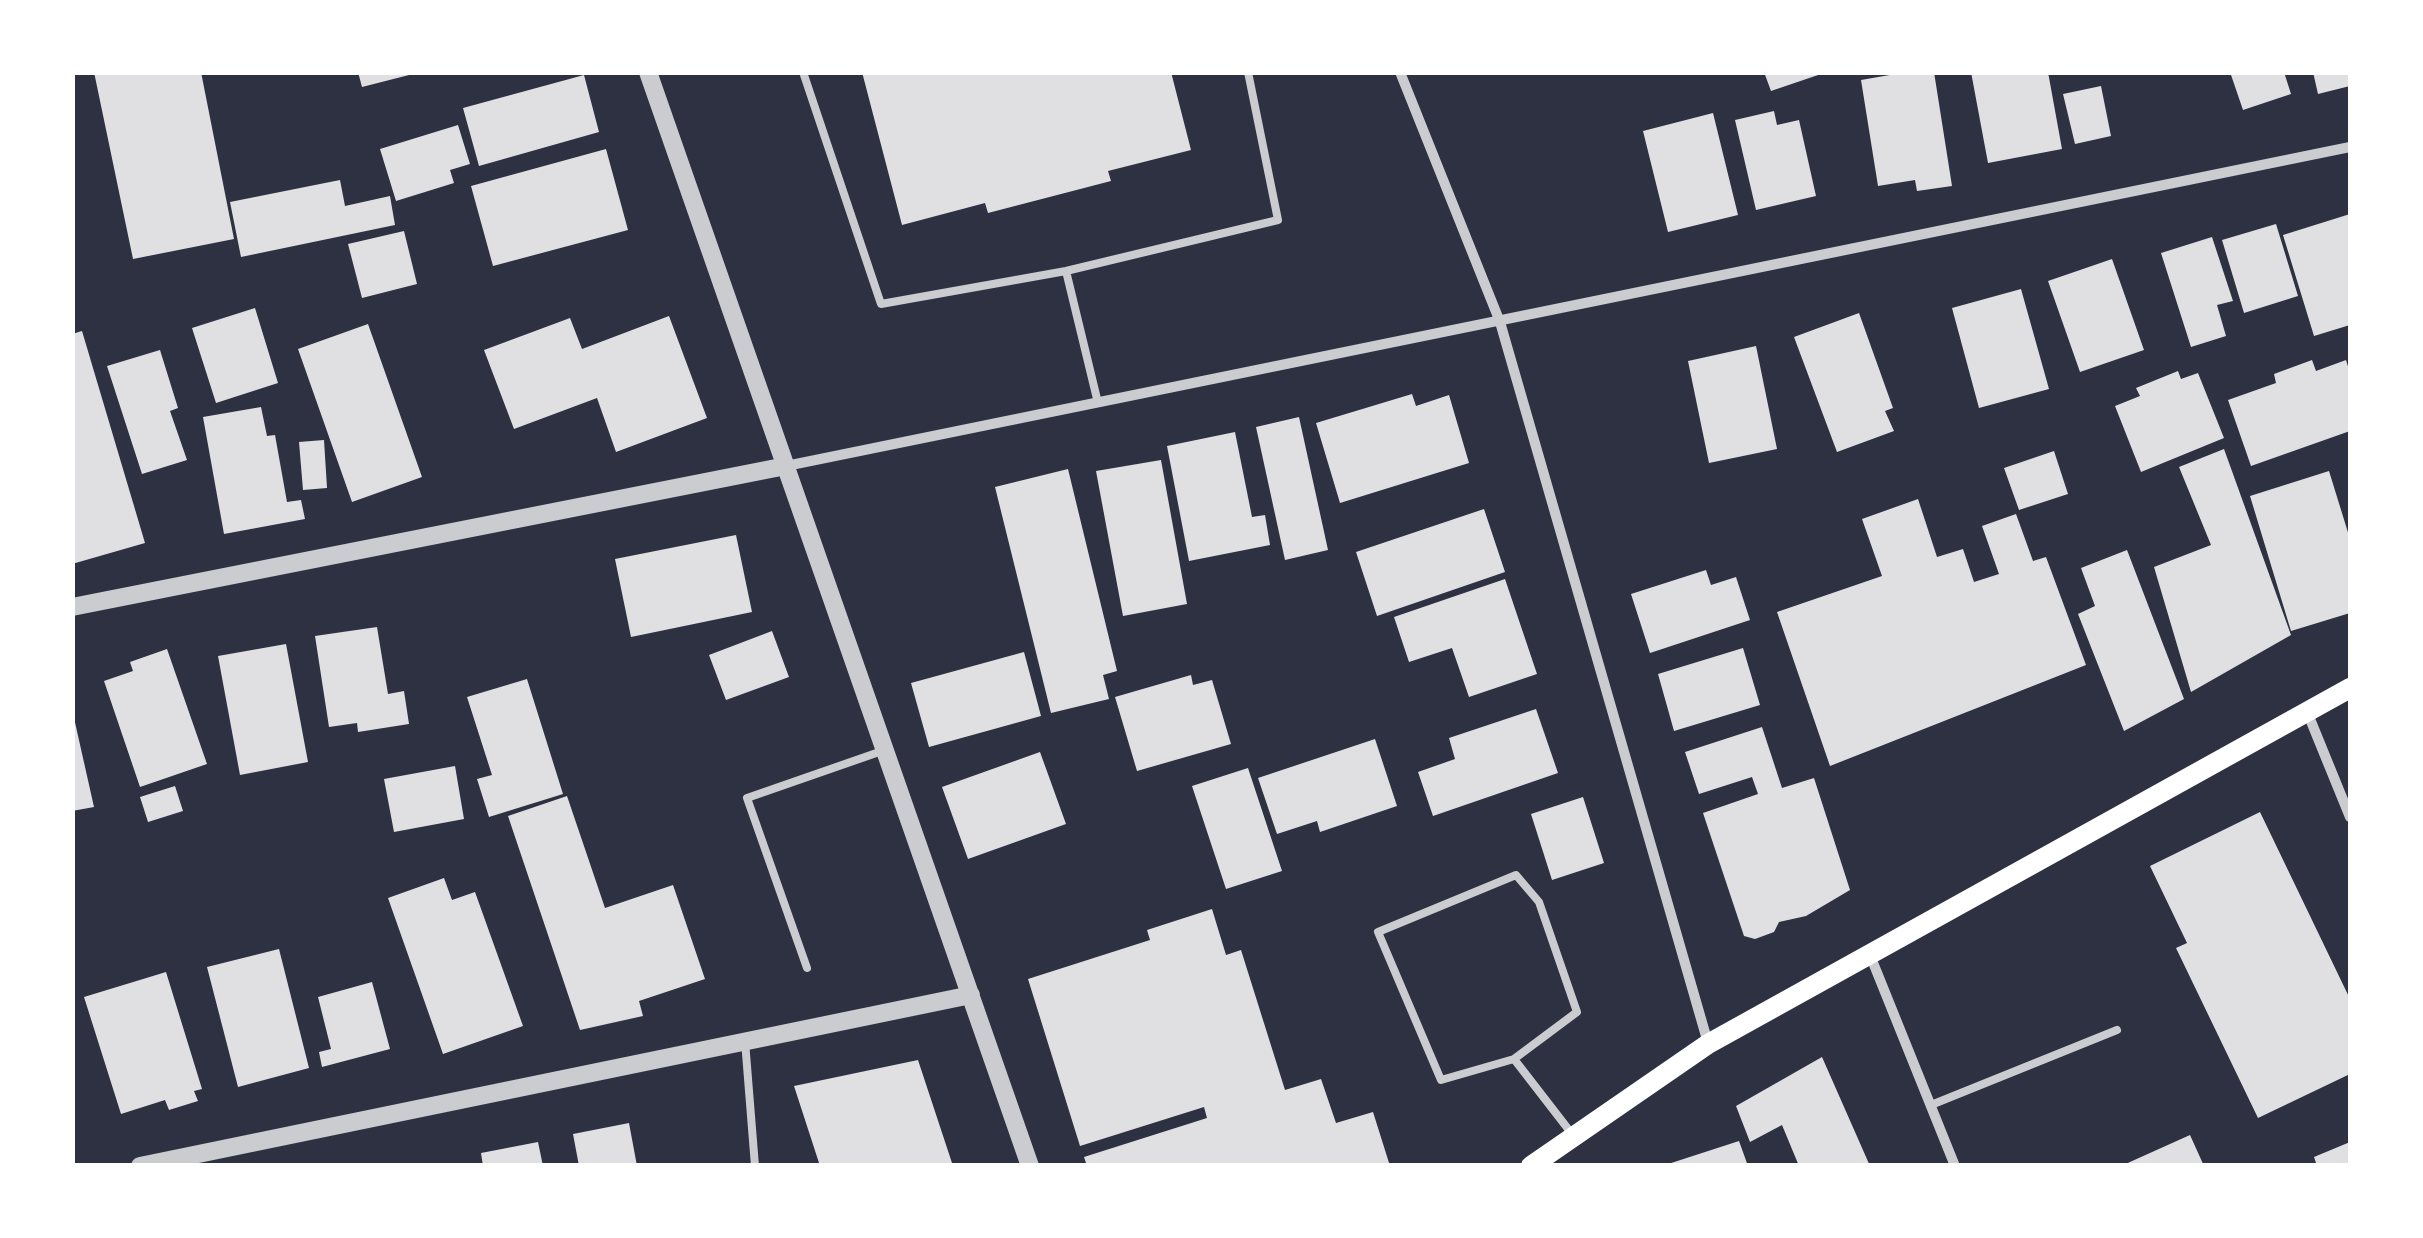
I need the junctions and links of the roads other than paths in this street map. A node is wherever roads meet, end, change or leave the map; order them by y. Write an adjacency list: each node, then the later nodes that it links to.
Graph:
1 (648, 72): 9 (street)
2 (803, 72): 6 (lane)
3 (1248, 72): 6 (lane)
4 (1400, 72): 7 (street)
5 (2350, 146): 7 (street)
6 (1066, 271): 8 (lane)
7 (1500, 322): 8 (street); 20 (street)
8 (1098, 403): 9 (street)
9 (786, 466): 10 (street); 13 (street)
10 (72, 607)
11 (2350, 688): 12 (main road)
12 (2308, 714): 14 (street); 15 (main road)
13 (885, 750): 16 (lane); 17 (street)
14 (2350, 817)
15 (1870, 955): 20 (main road); 22 (street)
16 (807, 968)
17 (970, 995): 19 (street); 26 (street)
18 (2116, 1030): 22 (lane)
19 (745, 1042): 24 (street); 25 (lane)
20 (1708, 1044): 23 (main road)
21 (1514, 1059): 21 (lane); 23 (lane)
22 (1931, 1105): 28 (street)
23 (1574, 1136): 27 (main road)
24 (140, 1166)
25 (755, 1166)
26 (1030, 1166)
27 (1530, 1166)
28 (1955, 1166)

